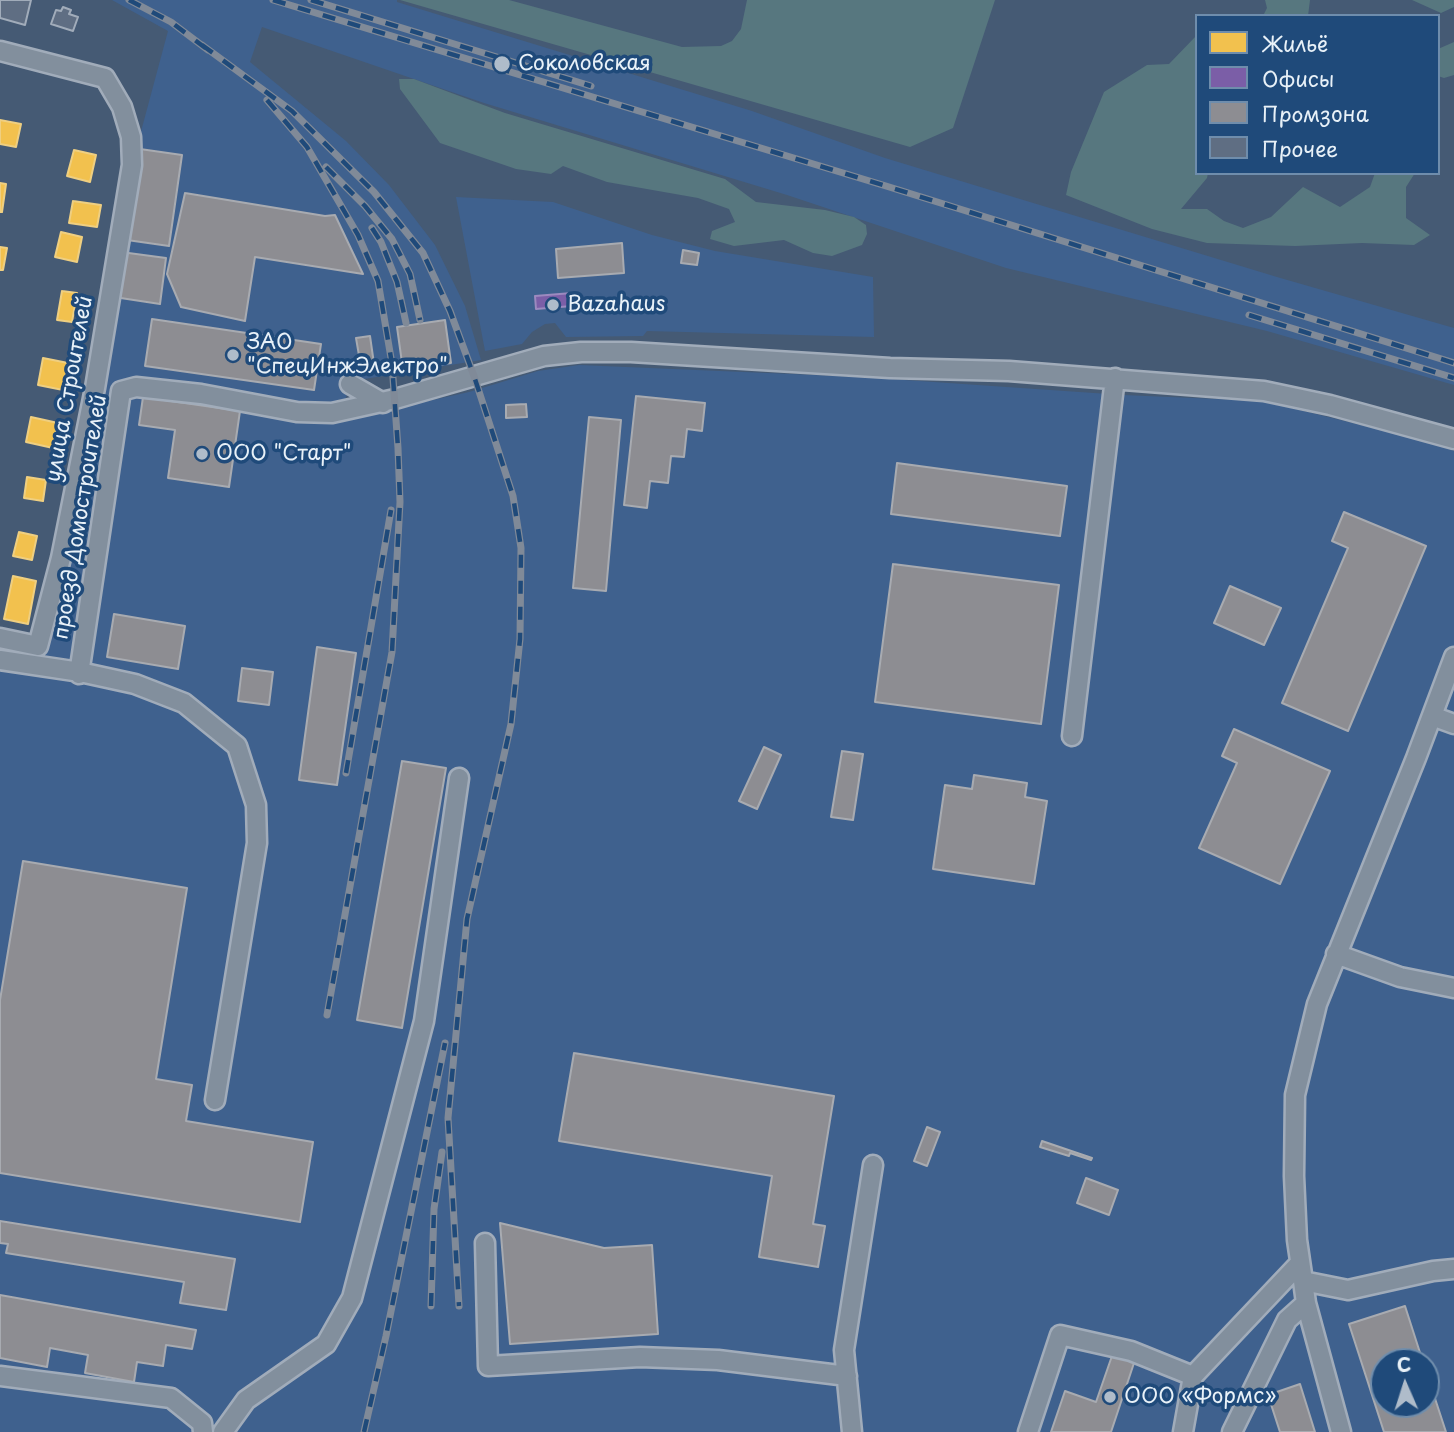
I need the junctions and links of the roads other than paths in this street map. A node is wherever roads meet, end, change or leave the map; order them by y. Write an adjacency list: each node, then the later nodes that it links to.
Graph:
1 (0, 51): 6 (street, улица Строителей)
2 (1115, 378): 4 (street); 5 (street); 12 (street)
3 (350, 384): 4 (street)
4 (387, 404): 9 (street, проезд Домостроителей)
5 (1454, 439)
6 (0, 638)
7 (1454, 657): 10 (street)
8 (0, 660): 9 (street)
9 (80, 673): 16 (street)
10 (1432, 716): 11 (street); 14 (street)
11 (1454, 724)
12 (1072, 736)
13 (459, 778): 27 (street)
14 (1336, 954): 15 (street); 19 (street)
15 (1454, 988)
16 (215, 1100)
17 (873, 1166): 24 (street)
18 (485, 1243): 24 (street)
19 (1300, 1263): 21 (street); 25 (street)
20 (1454, 1269): 21 (street)
21 (1303, 1282): 22 (street)
22 (1306, 1303): 31 (street); 32 (street)
23 (0, 1376): 26 (street)
24 (847, 1376): 28 (street)
25 (1193, 1376): 29 (street); 30 (street)
26 (203, 1432)
27 (223, 1432)
28 (852, 1432)
29 (1028, 1432)
30 (1183, 1432)
31 (1232, 1432)
32 (1341, 1432)

